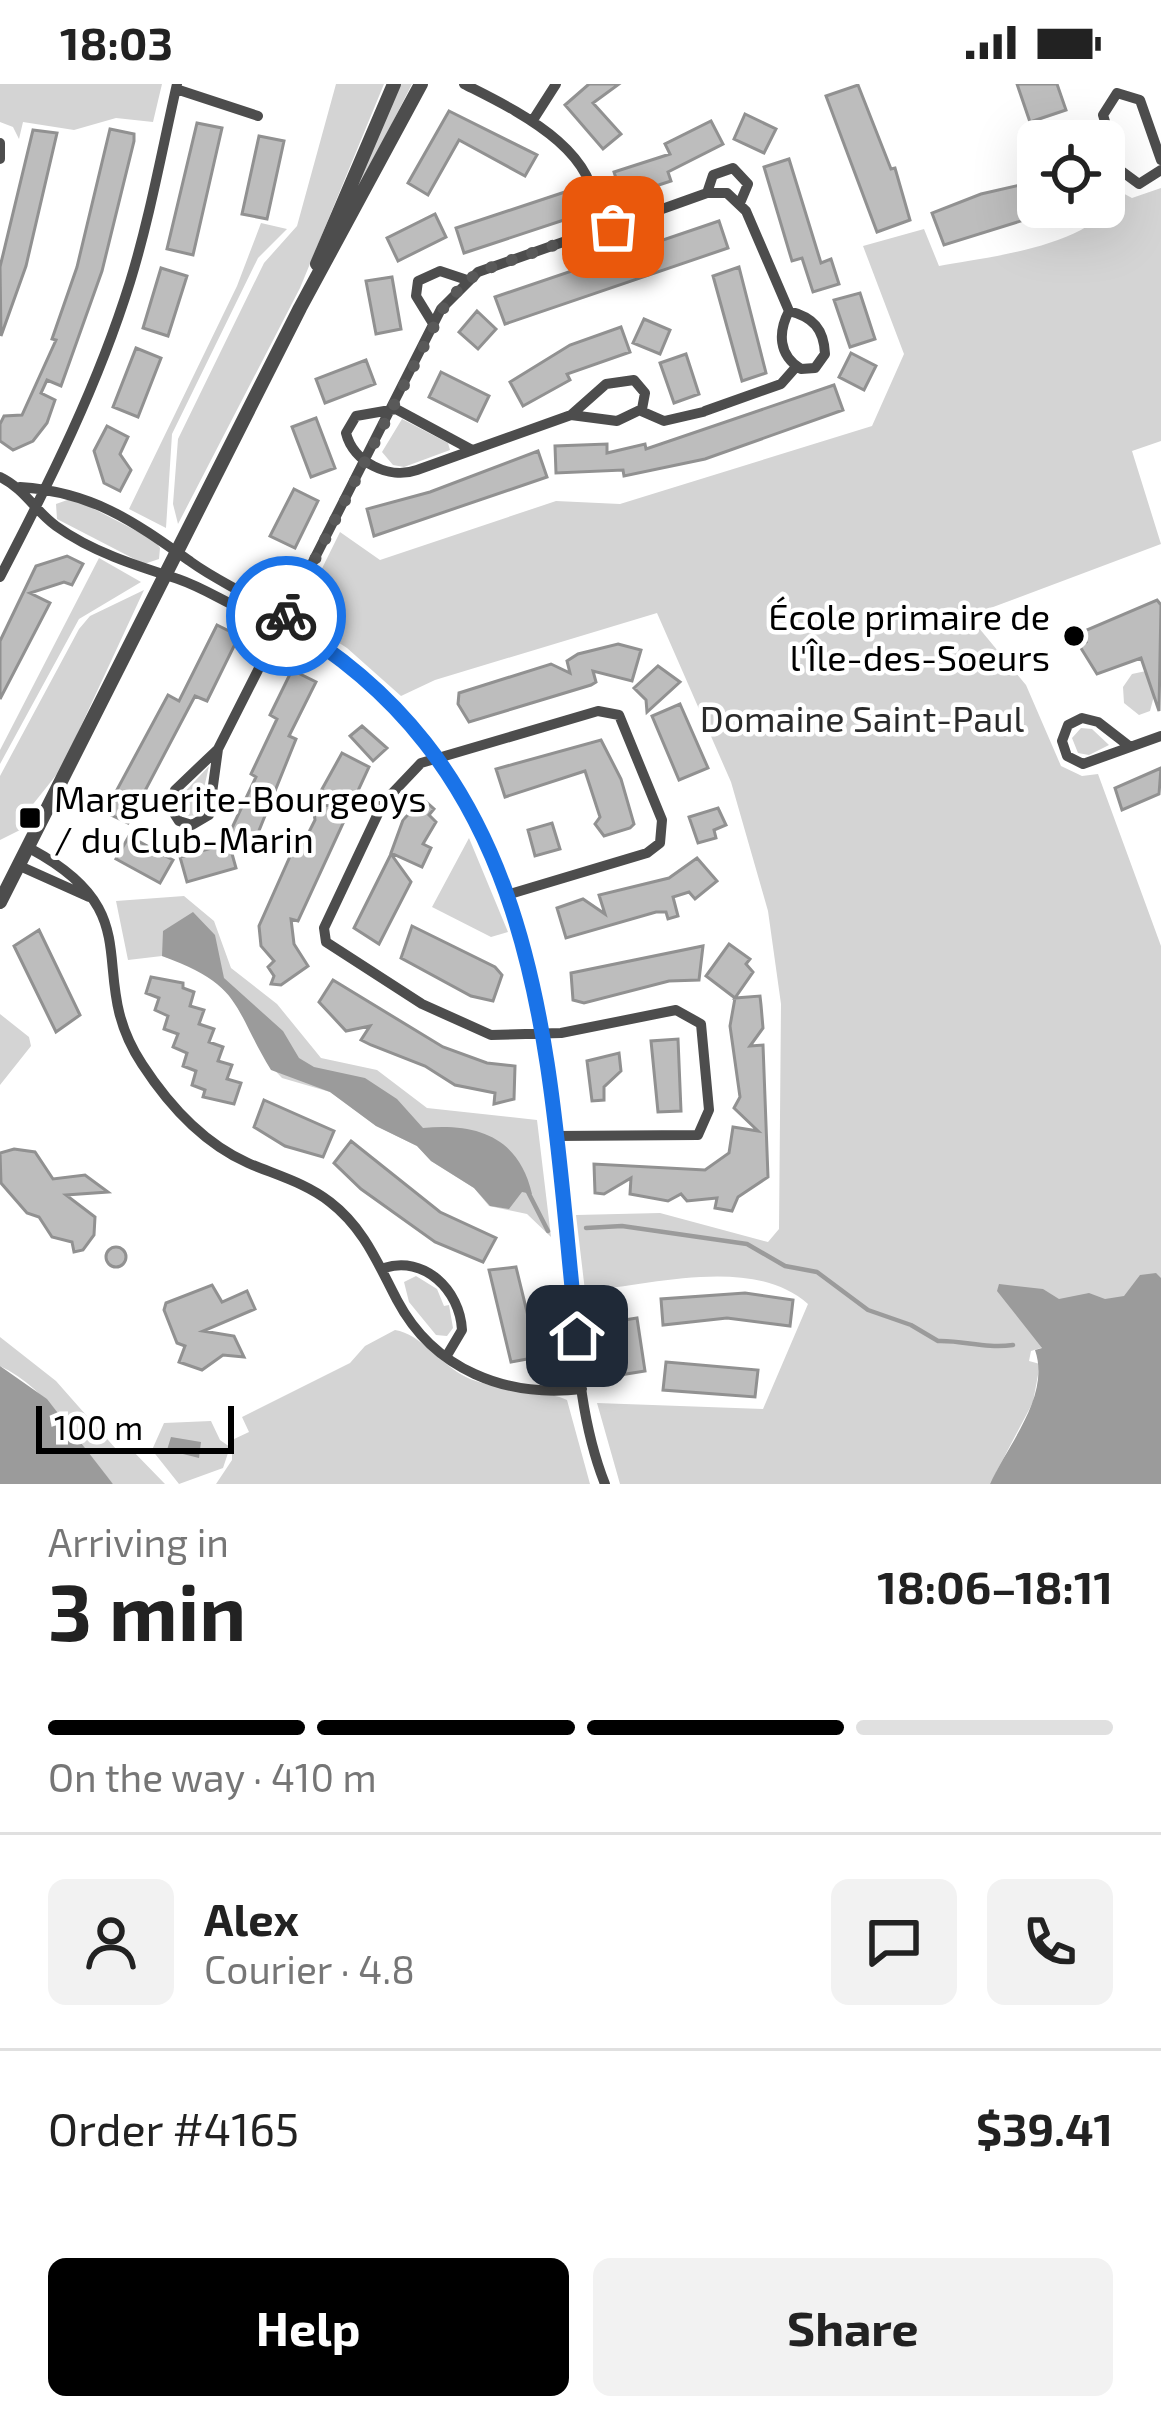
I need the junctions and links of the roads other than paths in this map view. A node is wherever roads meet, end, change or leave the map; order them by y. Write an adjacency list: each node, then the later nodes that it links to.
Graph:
1 (394, 84): 17 (street)
2 (421, 84): 17 (street)
3 (464, 84): 8 (street)
4 (556, 84): 8 (street)
5 (176, 86): 7 (street); 28 (street)
6 (1115, 89): 11 (street); 12 (street)
7 (259, 116)
8 (532, 120): 15 (street)
9 (0, 143): 10 (street)
10 (0, 159)
11 (1161, 160)
12 (1161, 170)
13 (706, 193): 14 (street); 14 (street); 15 (street)
14 (740, 203): 18 (street)
15 (593, 226): 16 (street)
16 (466, 280): 19 (street); 19 (street)
17 (300, 308): 30 (street)
18 (789, 311): 20 (street); 20 (street)
19 (432, 322): 21 (street)
20 (796, 367): 22 (street)
21 (390, 408): 24 (street); 25 (street); 25 (street)
22 (640, 412): 23 (street); 23 (street)
23 (571, 415): 24 (street)
24 (472, 450): 25 (street)
25 (364, 460): 33 (street)
26 (0, 477): 27 (street)
27 (20, 487): 28 (street); 29 (street)
28 (44, 489): 29 (street); 30 (street)
29 (36, 505): 31 (street); 32 (street)
30 (178, 551): 32 (street); 33 (street)
31 (0, 577)
32 (166, 577): 33 (street); 38 (street)
33 (283, 621): 36 (street); 37 (street)
34 (1161, 736): 35 (street)
35 (1129, 746): 35 (street)
36 (218, 749): 36 (street)
37 (438, 757): 40 (street); 40 (street); 43 (street)
38 (31, 849): 39 (street); 41 (street)
39 (22, 867): 41 (street); 42 (street)
40 (510, 894): 43 (street)
41 (88, 897): 45 (street)
42 (0, 902)
43 (543, 1035): 44 (street); 44 (street)
44 (555, 1136): 47 (street)
45 (383, 1268): 46 (street); 46 (street)
46 (446, 1357): 47 (street)
47 (582, 1389): 48 (street)
48 (604, 1484)

